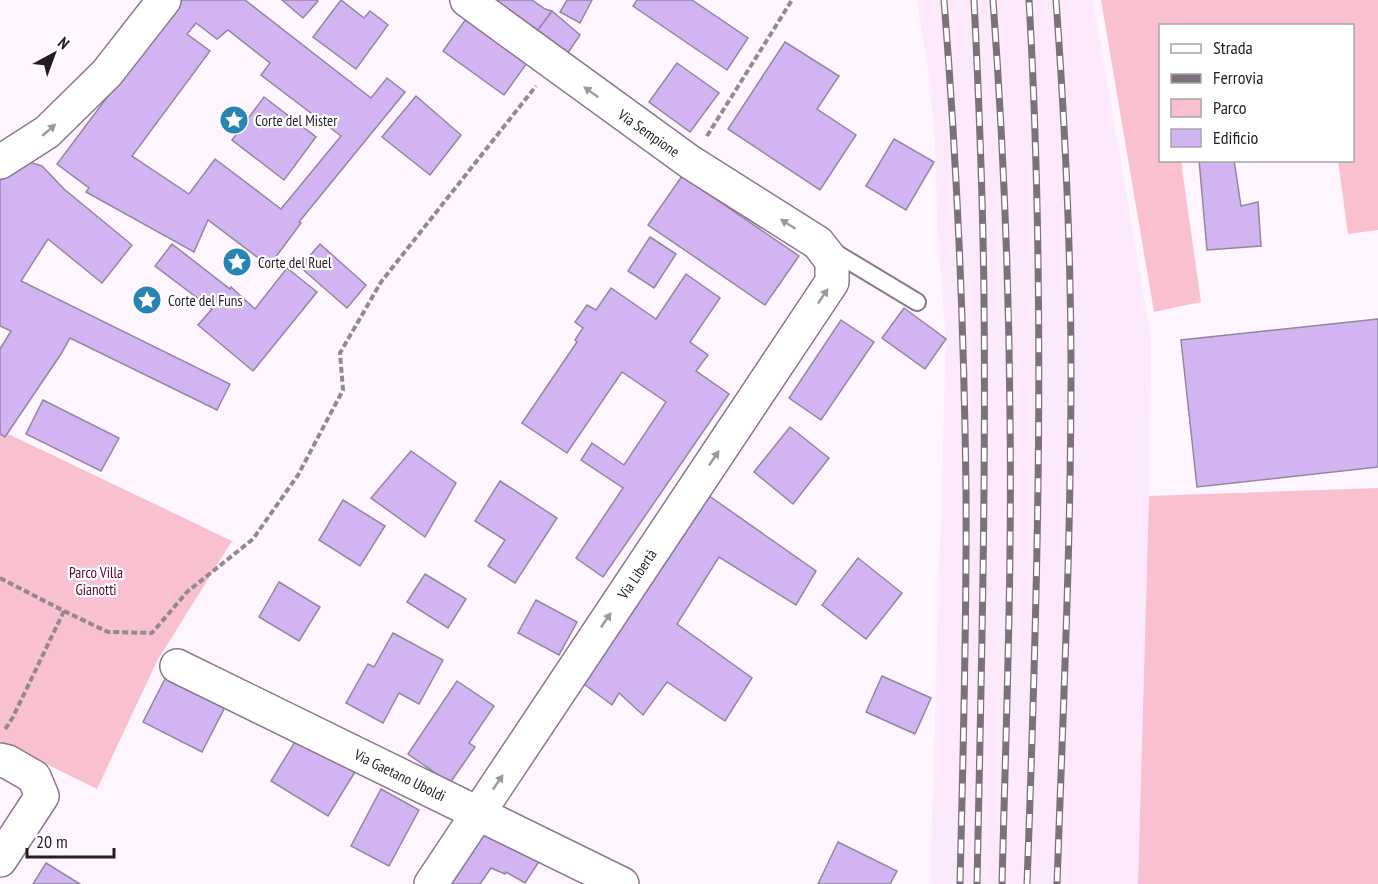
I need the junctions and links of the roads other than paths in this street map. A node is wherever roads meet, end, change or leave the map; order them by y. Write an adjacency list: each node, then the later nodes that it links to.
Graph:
1 (164, 0): 3 (street, one-way to 1)
2 (467, 0): 4 (street, Via Sempione, one-way to 2)
3 (0, 162)
4 (825, 252): 5 (lane); 8 (street, Via Libertà, one-way to 4)
5 (917, 302)
6 (177, 666): 8 (street, Via Gaetano Uboldi)
7 (0, 760): 9 (street)
8 (477, 813): 10 (street, Via Libertà); 11 (street, Via Gaetano Uboldi)
9 (0, 860)
10 (431, 884)
11 (622, 884)

